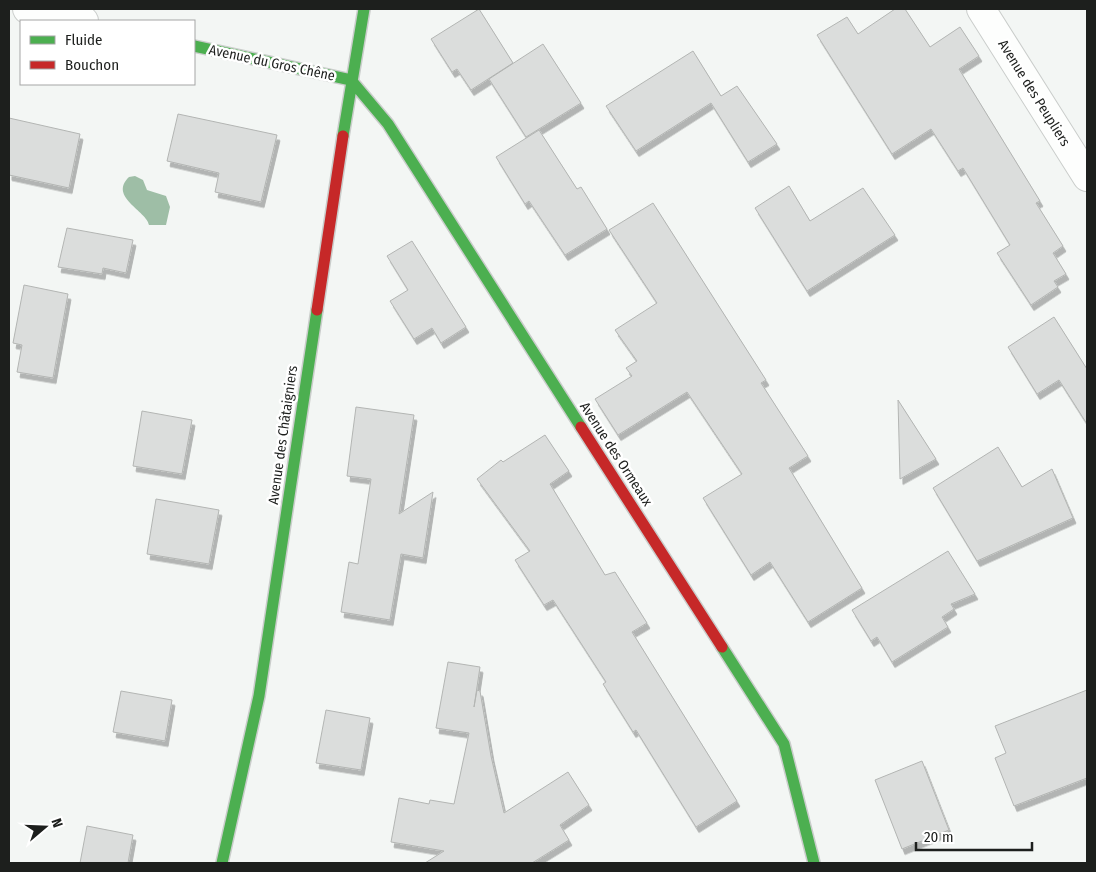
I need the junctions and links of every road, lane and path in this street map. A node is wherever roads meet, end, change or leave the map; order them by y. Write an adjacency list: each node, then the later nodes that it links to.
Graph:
1 (27, 9): 4 (street)
2 (364, 9): 6 (street, Avenue des Châtaigniers)
3 (981, 9): 7 (street, Avenue des Peupliers)
4 (79, 20)
5 (195, 46): 6 (street, Avenue du Gros Chêne)
6 (351, 80): 8 (street, Avenue des Châtaigniers); 9 (street, Avenue des Ormeaux)
7 (1087, 177)
8 (222, 863)
9 (814, 863)

